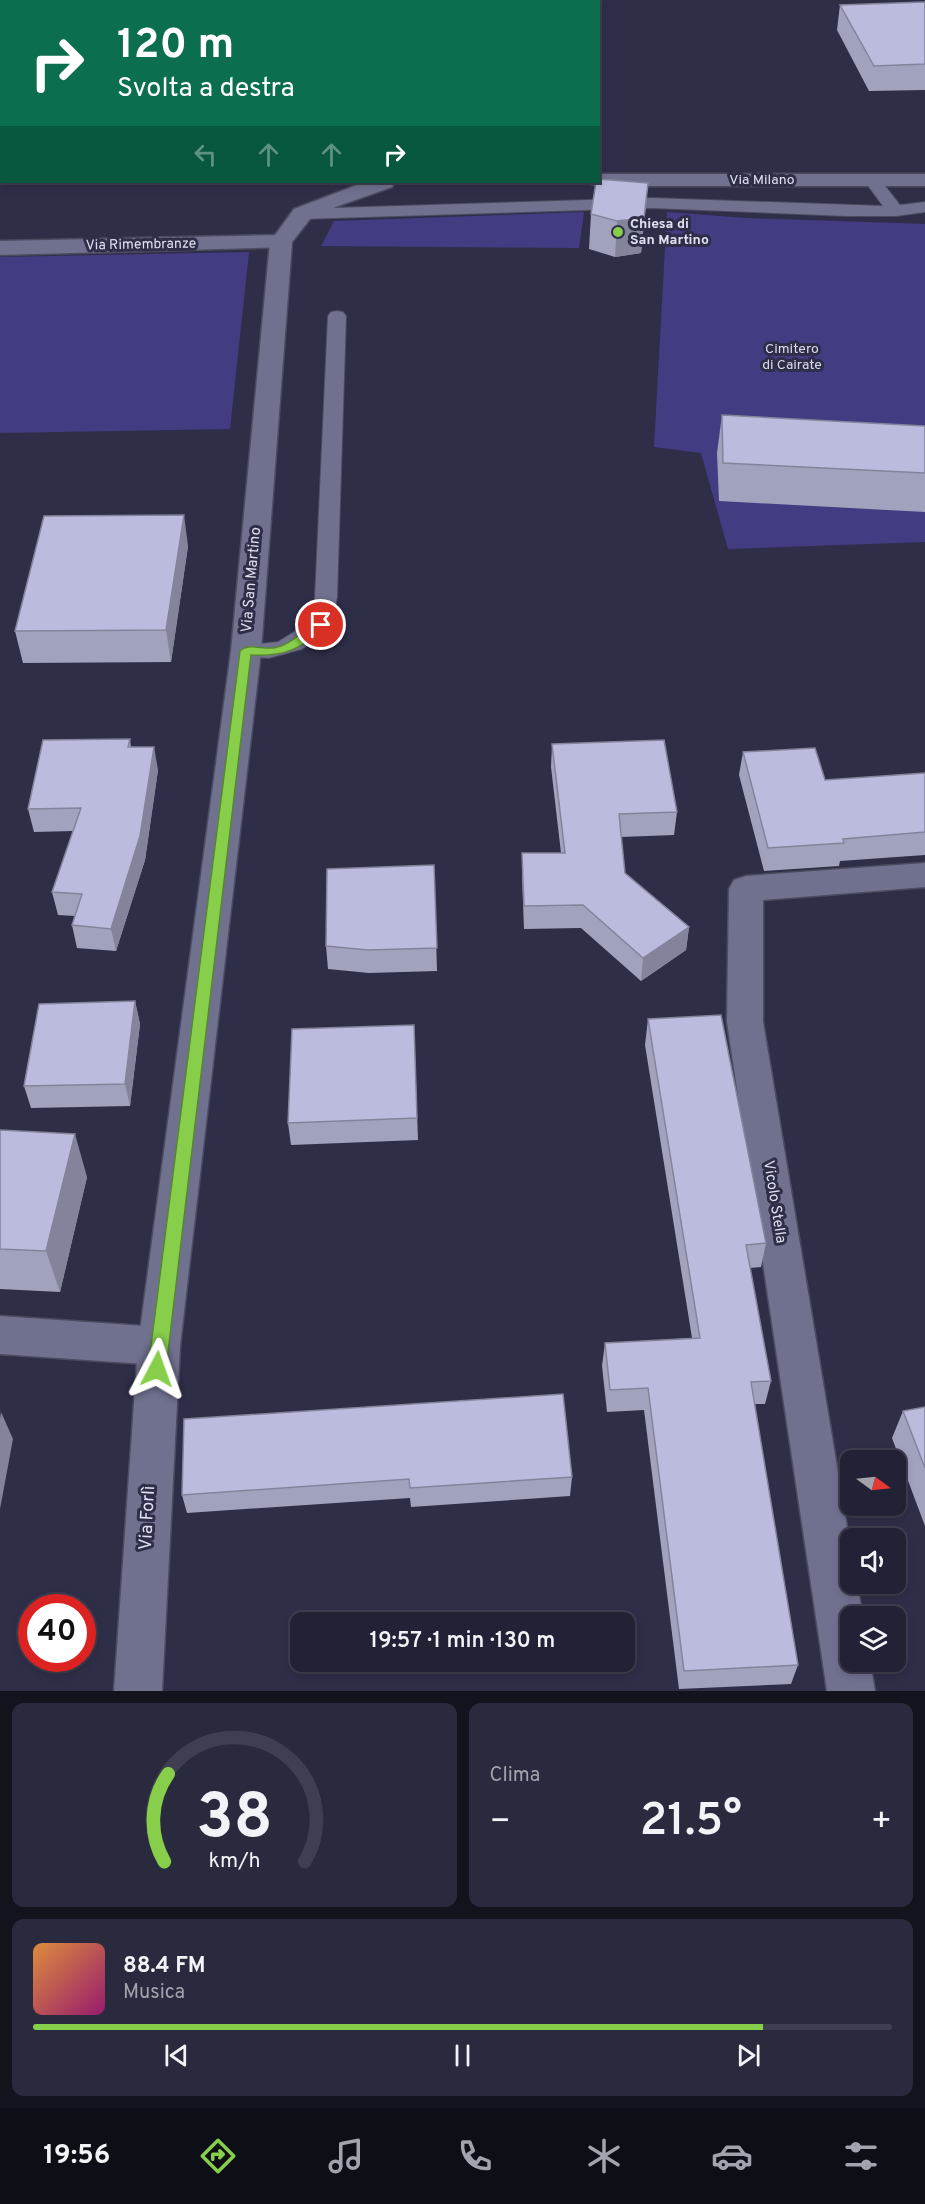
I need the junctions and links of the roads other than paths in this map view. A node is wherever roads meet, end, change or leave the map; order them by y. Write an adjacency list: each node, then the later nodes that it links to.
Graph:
1 (600, 180): 2 (street, Via Milano)
2 (872, 180): 3 (street, Via Milano); 6 (lane)
3 (925, 180)
4 (381, 183): 7 (street)
5 (925, 207): 6 (lane)
6 (896, 211): 7 (lane)
7 (302, 214): 8 (street)
8 (281, 242): 9 (street, Via Rimembranze); 11 (street, Via San Martino)
9 (0, 248)
10 (337, 316): 11 (lane)
11 (246, 651): 14 (street, Via San Martino)
12 (925, 875): 16 (street, Vicolo Stella)
13 (0, 1335): 14 (street)
14 (159, 1346): 15 (street, Via Forlì)
15 (138, 1691)
16 (851, 1691)

